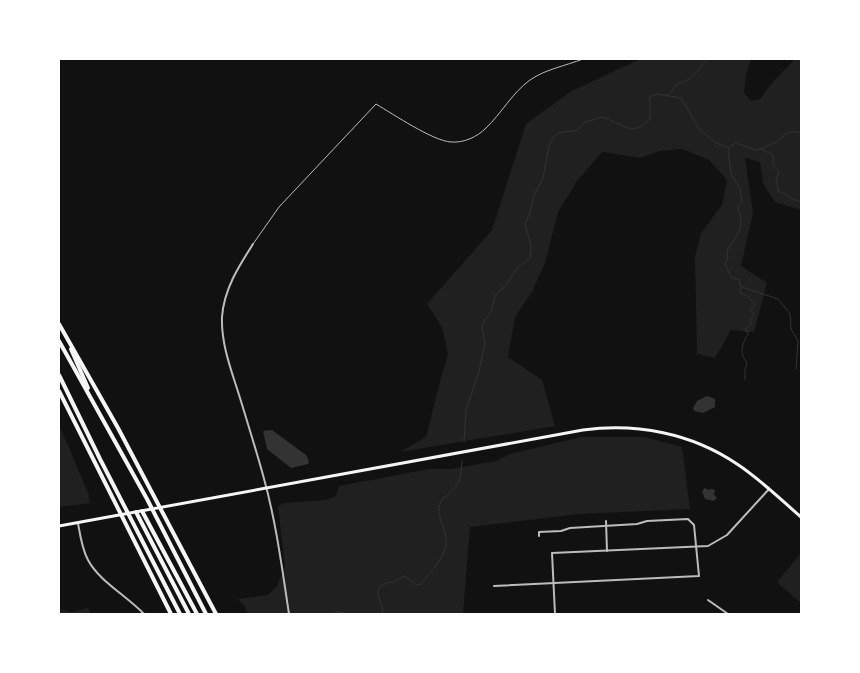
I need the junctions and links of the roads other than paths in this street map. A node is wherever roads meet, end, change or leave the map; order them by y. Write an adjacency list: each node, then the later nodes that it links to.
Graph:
1 (583, 59): 2 (lane)
2 (253, 244): 9 (street)
3 (59, 324): 4 (highway)
4 (64, 332): 8 (highway); 30 (highway)
5 (59, 341): 8 (highway)
6 (59, 375): 26 (highway)
7 (59, 391): 25 (highway)
8 (97, 409): 29 (highway)
9 (266, 488): 10 (main road); 11 (main road); 31 (street)
10 (769, 489): 13 (main road); 19 (street)
11 (142, 511): 12 (main road); 28 (highway)
12 (136, 512): 15 (main road); 27 (highway)
13 (801, 517)
14 (606, 521): 17 (street)
15 (78, 523): 16 (main road); 24 (street)
16 (59, 526)
17 (606, 526): 18 (street); 19 (street); 20 (street)
18 (539, 536)
19 (696, 547): 20 (street); 21 (street)
20 (607, 551): 21 (street)
21 (553, 583): 22 (street); 32 (street)
22 (494, 586)
23 (708, 600): 33 (street)
24 (144, 614)
25 (171, 614)
26 (180, 614)
27 (189, 614)
28 (197, 614)
29 (206, 614)
30 (216, 614)
31 (289, 614)
32 (555, 614)
33 (728, 614)

